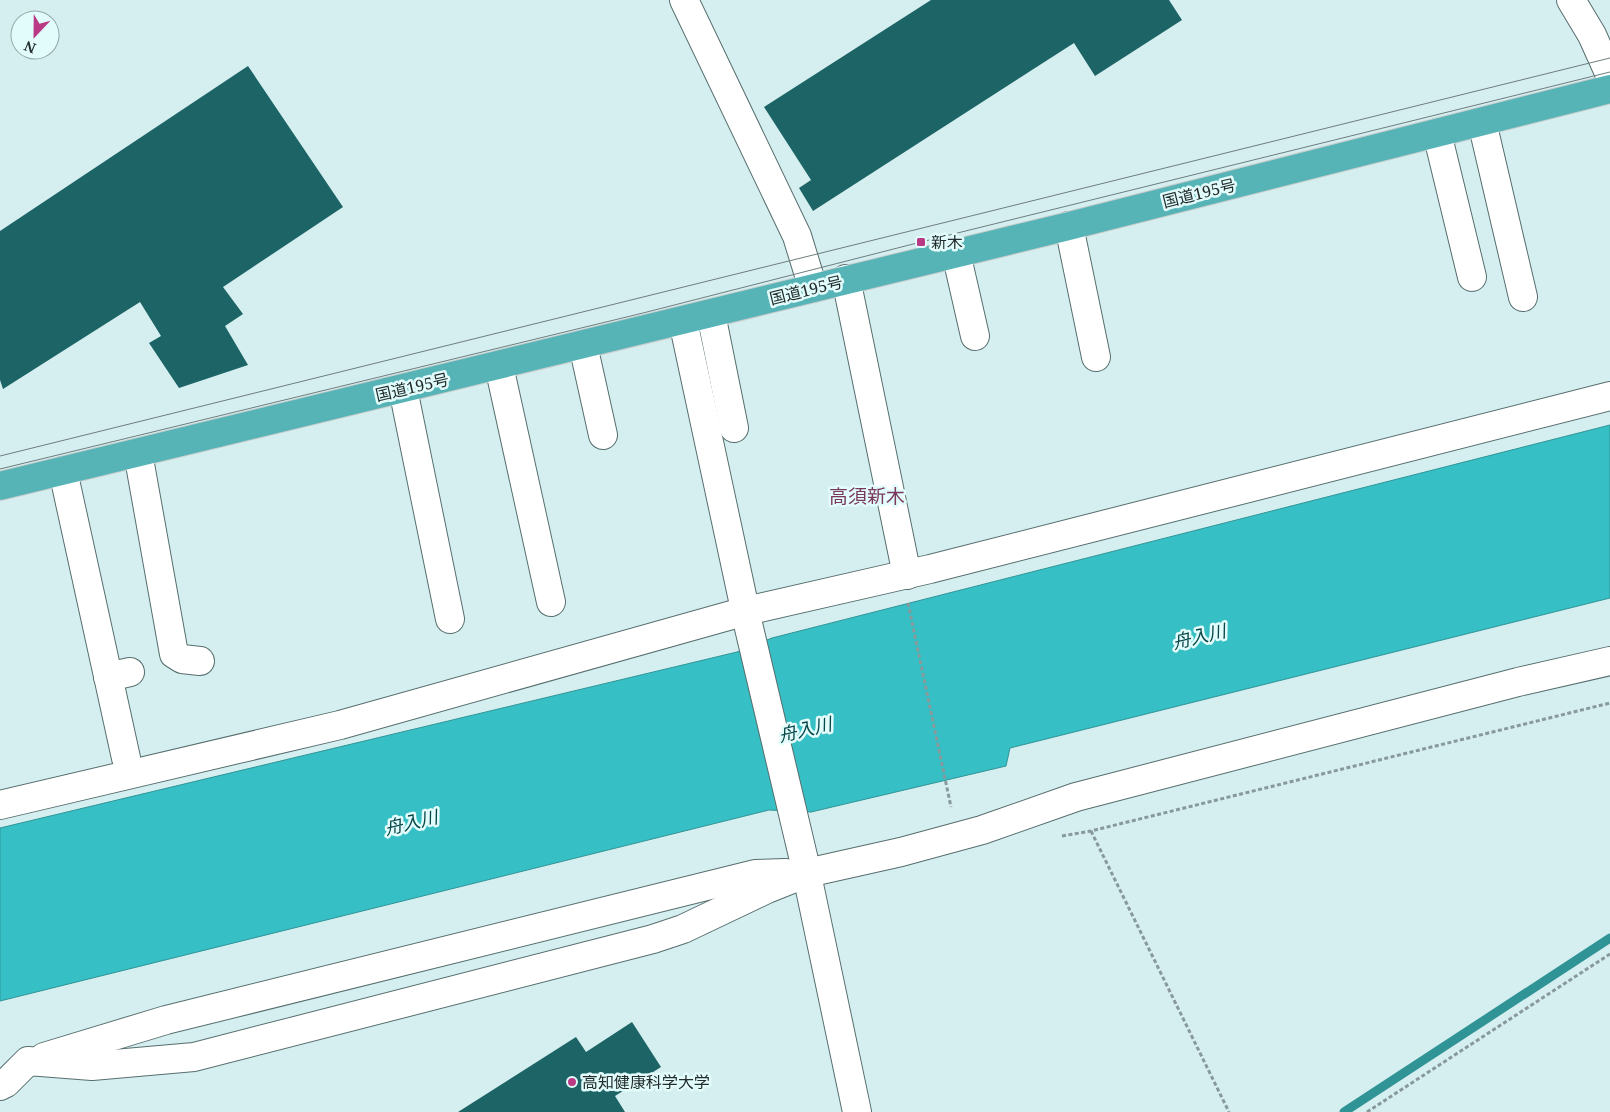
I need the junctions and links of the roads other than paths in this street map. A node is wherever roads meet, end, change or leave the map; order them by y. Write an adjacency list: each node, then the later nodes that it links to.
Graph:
1 (684, 0): 11 (street)
2 (1570, 0): 3 (street)
3 (1610, 75)
4 (1610, 89): 5 (highway, 国道195号)
5 (1482, 122): 6 (highway, 国道195号); 12 (street)
6 (1437, 133): 7 (highway, 国道195号); 9 (street)
7 (1069, 226): 8 (highway, 国道195号); 17 (street)
8 (956, 253): 10 (highway, 国道195号); 15 (street)
9 (1472, 277)
10 (846, 279): 11 (highway, 国道195号); 26 (street)
11 (813, 288): 13 (highway, 国道195号)
12 (1523, 297)
13 (711, 314): 14 (highway, 国道195号); 21 (street)
14 (683, 322): 16 (highway, 国道195号); 29 (street)
15 (975, 336)
16 (576, 347): 18 (highway, 国道195号); 22 (street)
17 (1096, 357)
18 (500, 366): 19 (highway, 国道195号); 27 (street)
19 (403, 389): 23 (highway, 国道195号); 28 (street)
20 (1610, 396): 26 (street)
21 (734, 428)
22 (595, 435)
23 (138, 453): 24 (highway, 国道195号); 30 (street)
24 (63, 471): 25 (highway, 国道195号); 32 (street)
25 (1, 482)
26 (907, 585): 29 (street)
27 (551, 602)
28 (450, 619)
29 (747, 620): 33 (street); 34 (street)
30 (200, 661)
31 (1610, 661): 34 (street)
32 (126, 758)
33 (0, 805)
34 (805, 864): 35 (street); 35 (street); 38 (street)
35 (28, 1061): 36 (street); 37 (street)
36 (0, 1068)
37 (0, 1086)
38 (857, 1112)

